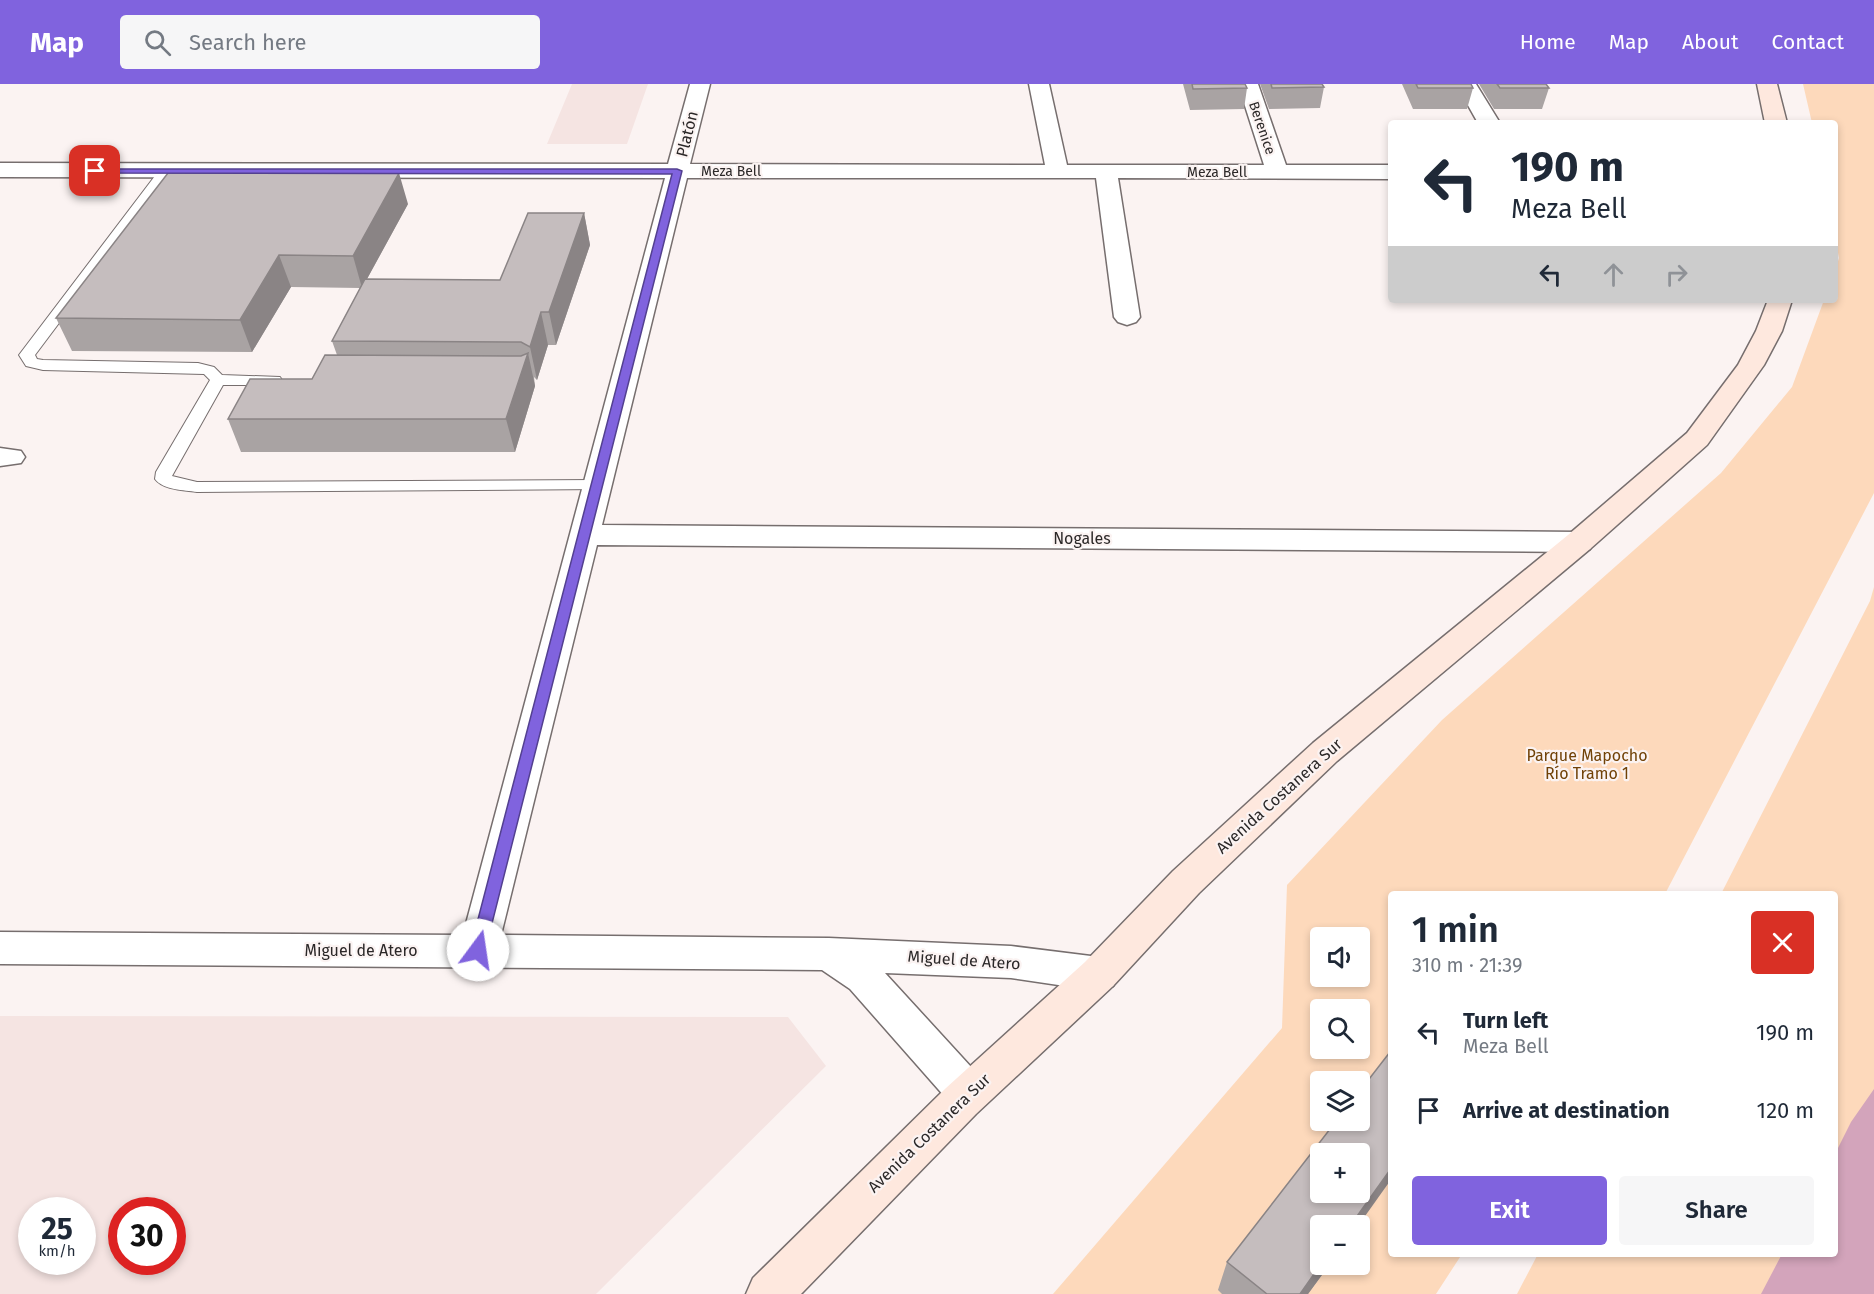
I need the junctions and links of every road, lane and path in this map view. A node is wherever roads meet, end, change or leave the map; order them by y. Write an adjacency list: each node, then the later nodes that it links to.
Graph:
1 (700, 84): 10 (street, Platón)
2 (1039, 84): 11 (street)
3 (1248, 84): 13 (street, Berenice)
4 (1466, 84): 6 (street)
5 (1767, 84): 7 (main road)
6 (1487, 120)
7 (1775, 120)
8 (0, 170): 9 (street, Meza Bell)
9 (166, 171): 10 (street, Meza Bell); 17 (lane)
10 (677, 171): 11 (street, Meza Bell); 19 (street, Platón)
11 (1057, 172): 12 (street, Meza Bell)
12 (1106, 172): 13 (street, Meza Bell); 16 (street)
13 (1277, 172): 14 (street, Meza Bell)
14 (1388, 172)
15 (1779, 303): 21 (main road, Avenida Costanera Sur)
16 (1127, 317)
17 (218, 380): 18 (lane); 19 (lane)
18 (290, 381)
19 (597, 486): 20 (street, Platón)
20 (585, 535): 21 (street, Nogales); 23 (street, Platón)
21 (1579, 542): 25 (main road, Avenida Costanera Sur)
22 (0, 948): 23 (street, Miguel de Atero)
23 (478, 950): 24 (street, Miguel de Atero)
24 (829, 954): 25 (street, Miguel de Atero); 26 (street)
25 (1099, 974): 26 (main road, Avenida Costanera Sur)
26 (968, 1093): 27 (main road, Avenida Costanera Sur)
27 (769, 1294)

